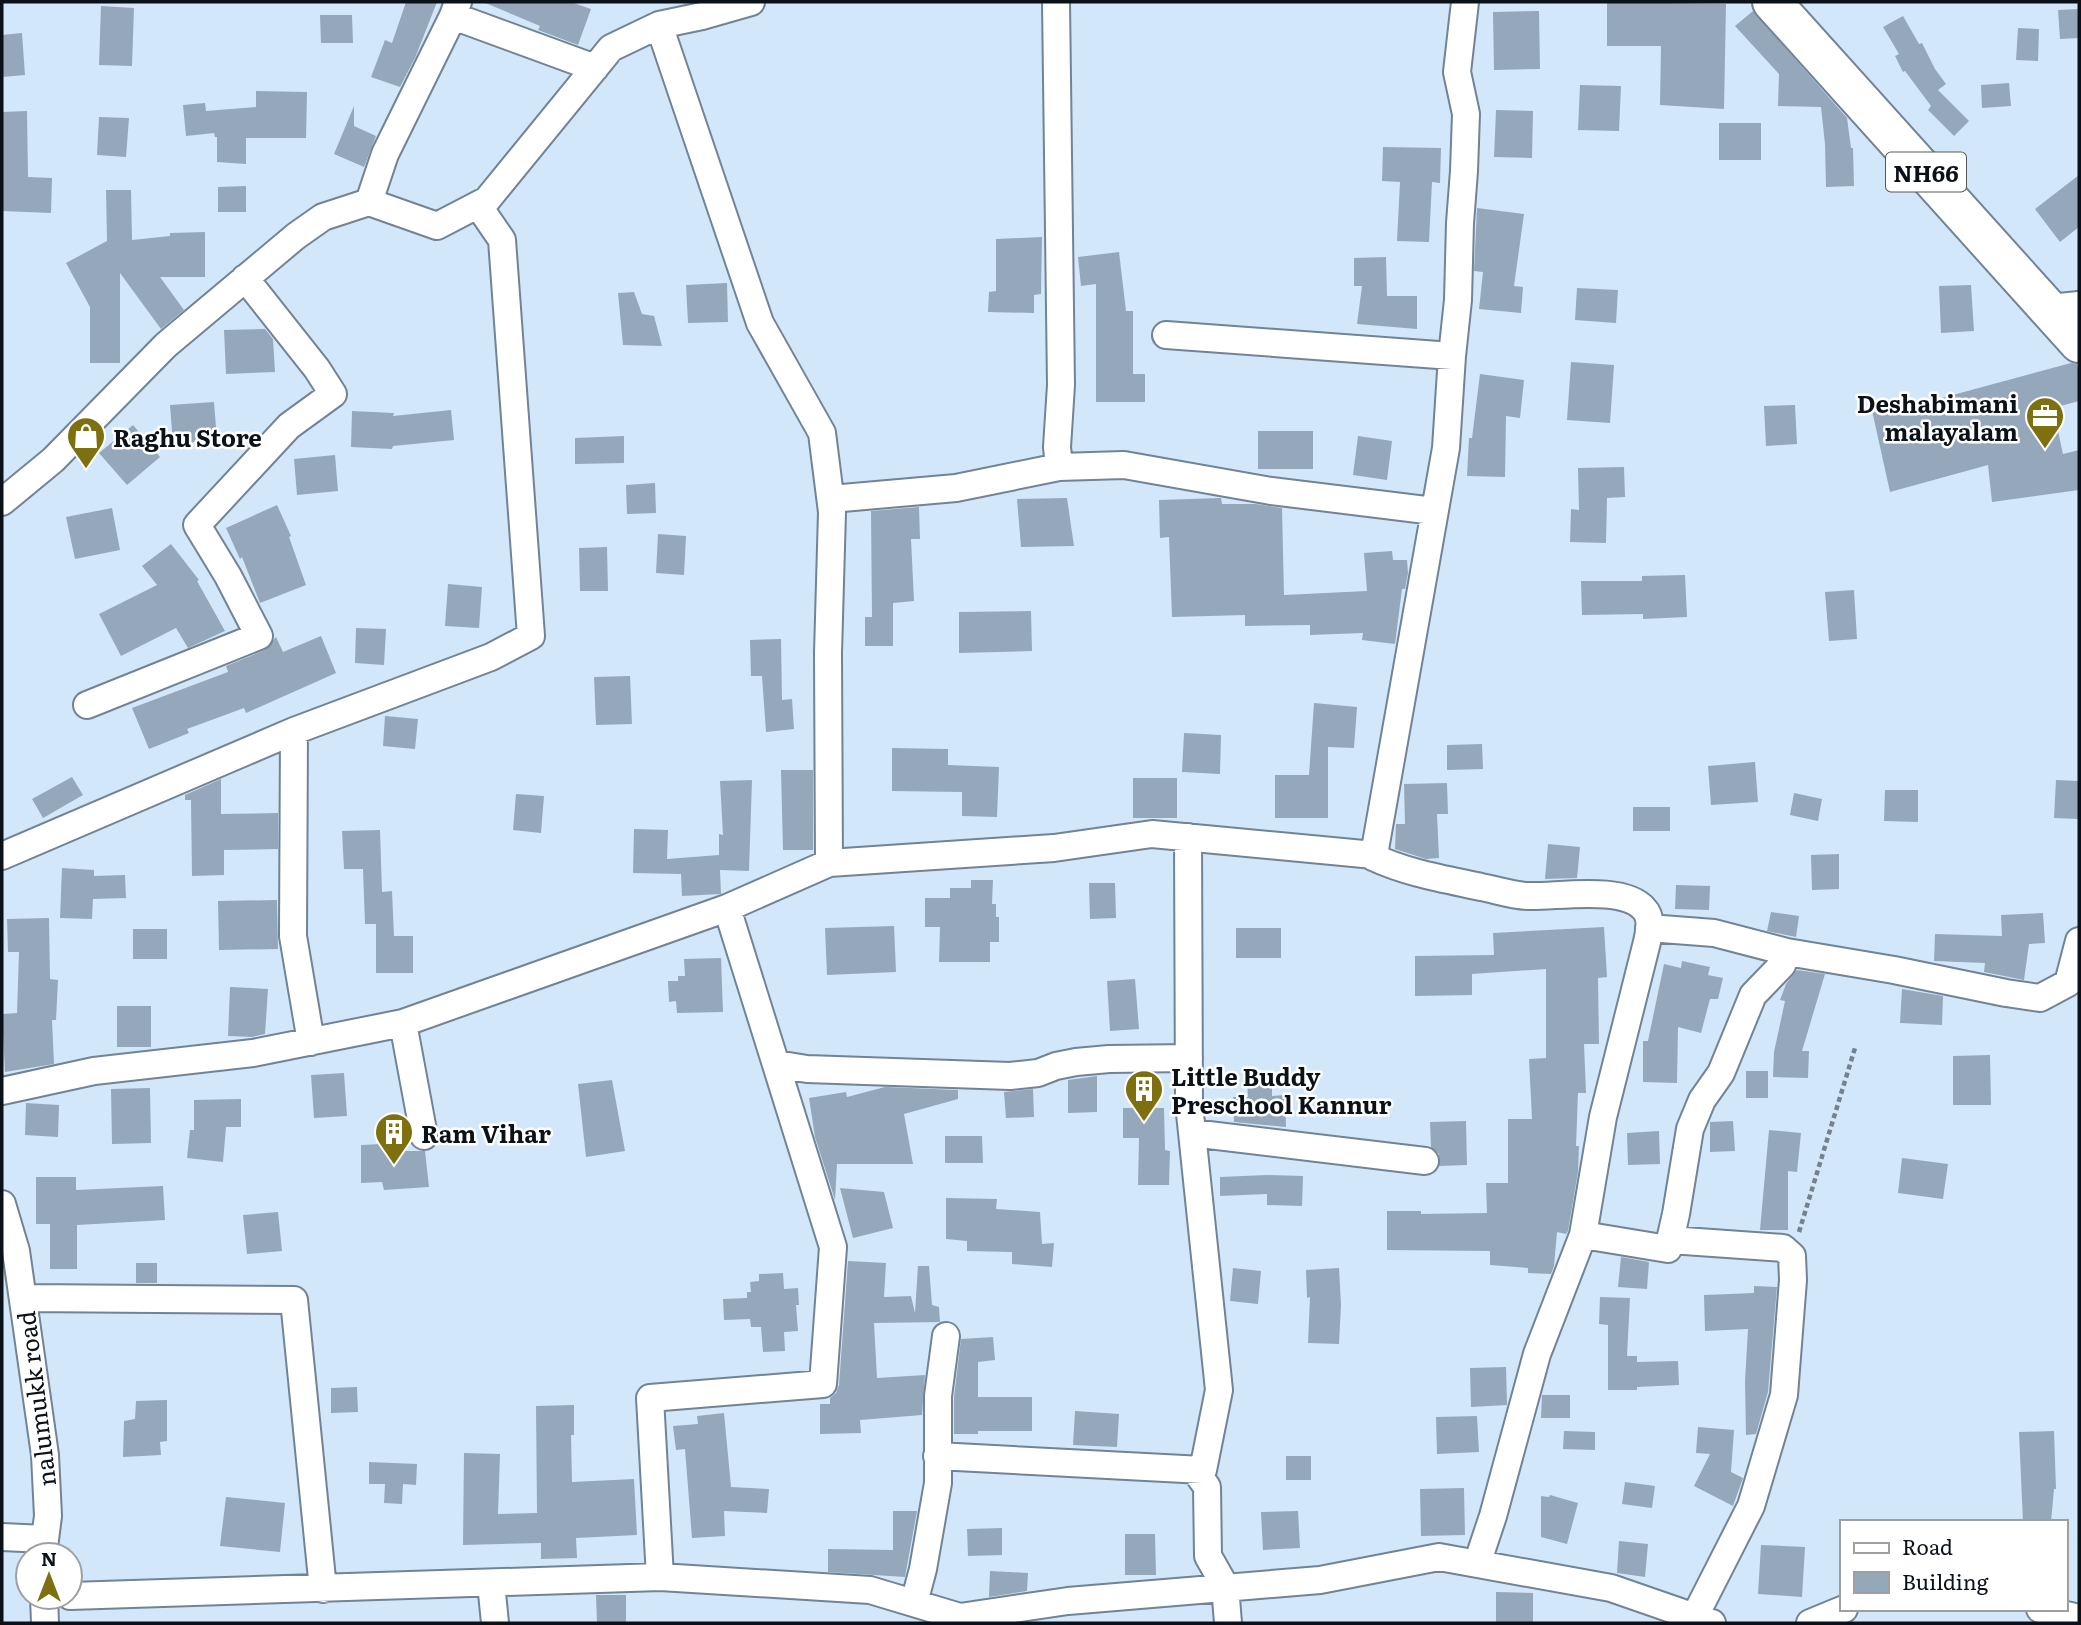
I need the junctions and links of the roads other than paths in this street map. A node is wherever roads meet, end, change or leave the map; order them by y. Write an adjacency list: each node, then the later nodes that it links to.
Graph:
1 (751, 2): 6 (street)
2 (1056, 2): 15 (street)
3 (1465, 2): 14 (street)
4 (1772, 2): 11 (highway, NH66)
5 (456, 9): 7 (street); 8 (street)
6 (659, 25): 7 (street); 16 (street)
7 (595, 68): 9 (street)
8 (369, 202): 9 (street); 10 (street)
9 (478, 205): 20 (street)
10 (245, 278): 17 (street); 19 (street)
11 (2064, 307): 13 (highway, NH66)
12 (1166, 335): 14 (street)
13 (2079, 343)
14 (1452, 356): 18 (street)
15 (1059, 467): 16 (street); 18 (street)
16 (831, 499): 24 (street)
17 (2, 502)
18 (1434, 511): 22 (street)
19 (87, 705)
20 (294, 731): 23 (street); 30 (street)
21 (1188, 837): 22 (street); 24 (street); 31 (street)
22 (1374, 855): 26 (street)
23 (2, 856)
24 (829, 863): 25 (street)
25 (727, 908): 29 (street); 32 (street)
26 (1649, 928): 28 (street); 38 (street)
27 (2079, 941): 28 (street)
28 (1787, 952): 39 (street)
29 (403, 1023): 30 (street); 35 (street)
30 (311, 1042): 33 (street)
31 (1189, 1058): 32 (street); 34 (street)
32 (776, 1064): 46 (street)
33 (2, 1091)
34 (1192, 1133): 36 (street); 43 (street)
35 (424, 1136)
36 (1425, 1161)
37 (2, 1204): 40 (street, nalumukk road)
38 (1583, 1235): 39 (street); 45 (street)
39 (1670, 1240): 55 (street)
40 (24, 1298): 44 (street, nalumukk road); 49 (street)
41 (946, 1336): 42 (street)
42 (936, 1456): 43 (street); 51 (street)
43 (1195, 1470): 48 (street)
44 (45, 1541)
45 (1476, 1564): 48 (street); 55 (street)
46 (660, 1577): 47 (street); 51 (street)
47 (491, 1583): 49 (street); 56 (street)
48 (1226, 1586): 51 (street); 57 (street)
49 (323, 1589): 50 (street)
50 (84, 1596)
51 (908, 1609)
52 (1840, 1611): 58 (street)
53 (2049, 1611): 54 (street)
54 (2079, 1618)
55 (1703, 1620)
56 (495, 1623)
57 (1228, 1623)
58 (1810, 1623)

